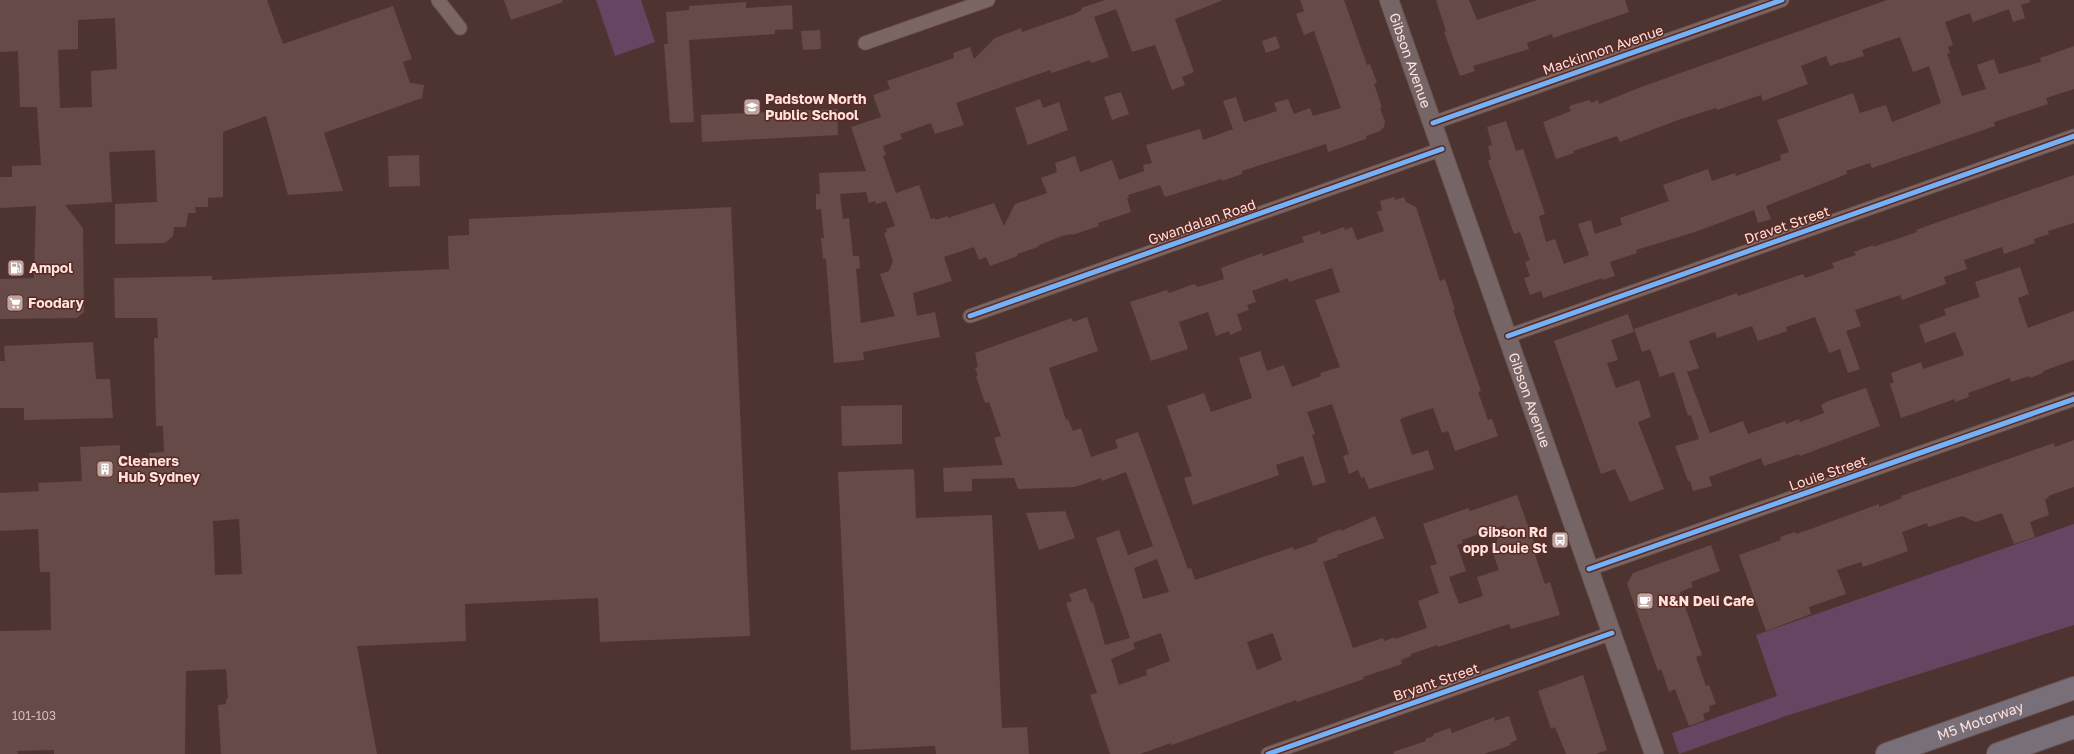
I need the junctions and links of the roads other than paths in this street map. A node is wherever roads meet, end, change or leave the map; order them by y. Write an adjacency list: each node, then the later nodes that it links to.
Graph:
1 (438, 0): 5 (street)
2 (988, 0): 6 (street)
3 (1389, 0): 7 (main road, Gibson Avenue)
4 (1782, 0): 7 (street, Mackinnon Avenue)
5 (460, 28)
6 (865, 43)
7 (1432, 123): 9 (main road, Gibson Avenue)
8 (2074, 136): 11 (street, Dravet Street)
9 (1442, 149): 10 (street, Gwandalan Road); 11 (main road, Gibson Avenue)
10 (970, 316)
11 (1508, 336): 13 (main road, Gibson Avenue)
12 (2074, 399): 13 (street, Louie Street)
13 (1589, 569): 14 (main road, Gibson Avenue)
14 (1612, 633): 17 (street, Bryant Street); 18 (main road, Gibson Avenue)
15 (2074, 688): 19 (highway, M5 Motorway)
16 (2074, 727): 20 (highway)
17 (1268, 754)
18 (1654, 754)
19 (1887, 754)
20 (1998, 754)

